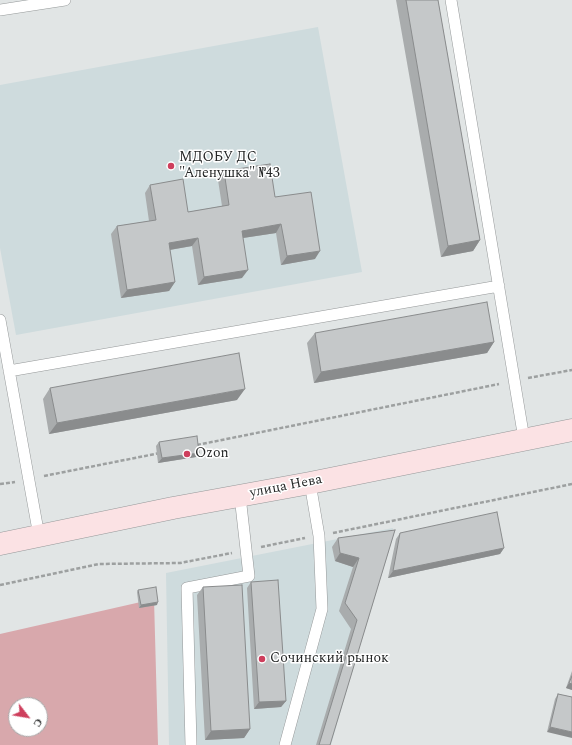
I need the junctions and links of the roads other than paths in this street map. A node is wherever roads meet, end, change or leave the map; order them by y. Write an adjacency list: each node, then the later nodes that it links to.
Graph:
1 (65, 0): 3 (lane)
2 (451, 0): 4 (lane)
3 (0, 10)
4 (499, 286): 6 (lane); 8 (lane)
5 (0, 320): 6 (lane)
6 (9, 371): 11 (lane)
7 (572, 430): 8 (main road, улица Нева)
8 (524, 440): 9 (main road, улица Нева)
9 (310, 483): 10 (main road, улица Нева); 14 (lane)
10 (240, 496): 11 (main road, улица Нева); 13 (lane)
11 (39, 536): 12 (main road, улица Нева)
12 (0, 544)
13 (192, 745)
14 (285, 745)

